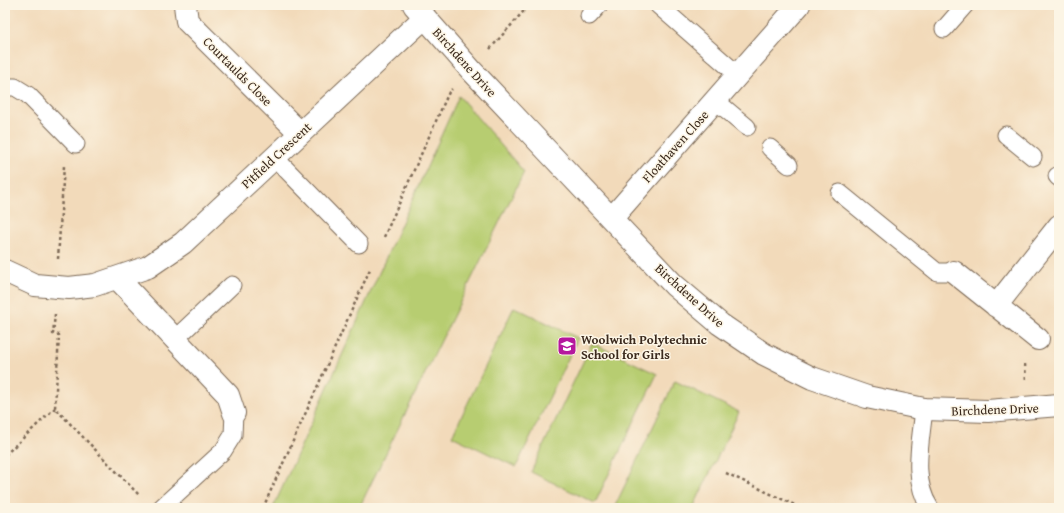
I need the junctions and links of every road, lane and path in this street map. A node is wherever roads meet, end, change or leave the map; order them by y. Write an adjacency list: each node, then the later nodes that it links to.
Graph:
1 (185, 5): 13 (street, Courtaulds Close)
2 (529, 5): 8 (path)
3 (658, 5): 9 (lane)
4 (799, 5): 9 (street, Floathaven Close)
5 (965, 5): 7 (lane)
6 (419, 11): 8 (street, Birchdene Drive); 13 (street, Pitfield Crescent)
7 (944, 29)
8 (471, 70): 21 (street, Birchdene Drive); 24 (path)
9 (738, 75): 11 (street, Floathaven Close)
10 (5, 87): 15 (lane)
11 (716, 101): 12 (lane); 21 (street, Floathaven Close)
12 (747, 127)
13 (300, 133): 17 (street, Pitfield Crescent)
14 (1006, 135): 18 (lane)
15 (71, 139): 30 (path)
16 (770, 148): 19 (lane)
17 (274, 157): 23 (lane); 28 (street, Pitfield Crescent)
18 (1033, 157)
19 (789, 165)
20 (840, 193): 27 (lane)
21 (612, 218): 36 (street, Birchdene Drive)
22 (1059, 226): 31 (street)
23 (359, 244)
24 (381, 244)
25 (372, 266): 43 (path)
26 (5, 271): 30 (street, Pitfield Crescent)
27 (954, 272): 31 (street)
28 (118, 279): 30 (street, Pitfield Crescent); 33 (street)
29 (232, 285): 33 (lane)
30 (57, 287): 35 (path)
31 (996, 306): 32 (street)
32 (1030, 332): 37 (path)
33 (175, 340): 38 (street)
34 (1059, 405): 37 (street, Birchdene Drive)
35 (55, 408): 39 (path); 41 (path)
36 (924, 409): 37 (street, Birchdene Drive); 45 (lane)
37 (1028, 409)
38 (234, 413): 42 (lane)
39 (5, 455)
40 (726, 473): 44 (path)
41 (141, 497)
42 (161, 508)
43 (263, 508)
44 (801, 508)
45 (930, 508)

